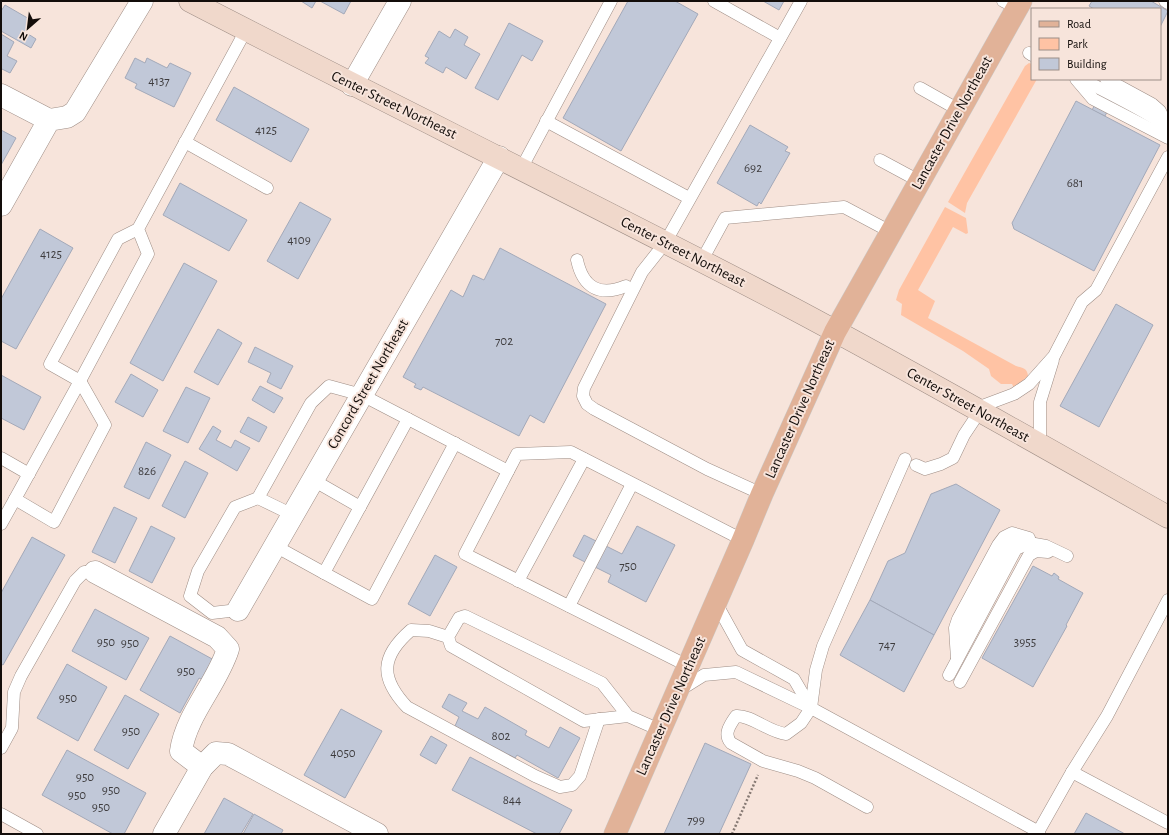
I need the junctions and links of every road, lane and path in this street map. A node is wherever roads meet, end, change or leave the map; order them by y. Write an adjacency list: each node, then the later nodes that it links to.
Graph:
1 (142, 1): 19 (street)
2 (190, 1): 10 (main road, Center Street Northeast)
3 (400, 1): 15 (street)
4 (611, 1): 20 (lane)
5 (714, 1): 11 (lane)
6 (801, 1): 11 (lane)
7 (1165, 1): 9 (lane)
8 (1014, 3): 18 (main road, Lancaster Drive Northeast)
9 (1168, 3)
10 (246, 30): 15 (main road, Center Street Northeast); 22 (lane)
11 (780, 38): 29 (lane)
12 (1077, 80): 21 (lane)
13 (1084, 80): 21 (lane)
14 (1108, 80): 21 (lane)
15 (352, 86): 23 (main road, Center Street Northeast)
16 (920, 88): 18 (lane)
17 (1, 95): 19 (street)
18 (959, 110): 27 (main road, Lancaster Drive Northeast)
19 (49, 120): 30 (street)
20 (546, 121): 26 (lane); 29 (lane)
21 (1168, 131)
22 (185, 142): 28 (lane); 31 (lane)
23 (499, 157): 26 (main road, Center Street Northeast); 40 (street, Concord Street Northeast)
24 (1168, 157): 38 (lane)
25 (880, 160): 27 (lane)
26 (521, 169): 33 (main road, Center Street Northeast)
27 (919, 181): 32 (main road, Lancaster Drive Northeast)
28 (267, 188)
29 (689, 198): 33 (lane)
30 (1, 206)
31 (138, 229): 39 (lane); 39 (lane)
32 (890, 232): 35 (lane); 37 (main road, Lancaster Drive Northeast)
33 (665, 243): 35 (main road, Center Street Northeast); 51 (lane)
34 (577, 260): 36 (lane)
35 (702, 262): 37 (main road, Center Street Northeast)
36 (626, 286)
37 (835, 332): 41 (main road, Center Street Northeast); 51 (main road, Lancaster Drive Northeast)
38 (1054, 356): 41 (lane); 44 (lane)
39 (80, 381): 48 (lane); 53 (lane)
40 (362, 395): 42 (lane); 49 (street, Concord Street Northeast); 52 (lane)
41 (977, 410): 44 (main road, Center Street Northeast); 74 (lane)
42 (408, 419): 43 (lane); 54 (lane)
43 (455, 444): 47 (lane); 62 (lane)
44 (1040, 445): 56 (main road, Center Street Northeast)
45 (1, 458): 48 (lane)
46 (584, 459): 47 (lane); 50 (lane); 63 (lane)
47 (508, 471): 63 (lane)
48 (29, 474): 53 (lane)
49 (313, 480): 54 (lane); 55 (street, Concord Street Northeast)
50 (632, 484): 58 (lane); 66 (lane)
51 (762, 494): 58 (main road, Lancaster Drive Northeast)
52 (258, 498): 55 (lane); 67 (lane)
53 (15, 499): 57 (lane)
54 (360, 507): 62 (lane)
55 (293, 515): 59 (street, Concord Street Northeast)
56 (1168, 517)
57 (1, 524)
58 (743, 540): 65 (main road, Lancaster Drive Northeast)
59 (275, 546): 62 (lane); 67 (street, Concord Street Northeast)
60 (1046, 546): 69 (lane); 69 (lane); 72 (lane)
61 (95, 572): 78 (lane); 79 (street)
62 (324, 573)
63 (518, 581): 66 (lane)
64 (1168, 600): 81 (lane)
65 (716, 603): 70 (main road, Lancaster Drive Northeast); 74 (lane)
66 (569, 606): 70 (lane)
67 (238, 610)
68 (448, 637): 75 (lane); 76 (lane); 76 (lane)
69 (960, 654): 71 (lane)
70 (688, 666): 73 (main road, Lancaster Drive Northeast)
71 (948, 675)
72 (960, 682)
73 (676, 692): 74 (lane); 77 (main road, Lancaster Drive Northeast)
74 (811, 708): 80 (lane); 85 (lane)
75 (628, 716): 76 (lane); 77 (lane)
76 (599, 719)
77 (660, 730): 89 (main road, Lancaster Drive Northeast)
78 (1, 748)
79 (209, 760): 87 (street); 88 (street)
80 (763, 761): 82 (lane); 90 (path)
81 (1072, 772): 84 (lane); 85 (lane)
82 (867, 807)
83 (1, 814): 86 (lane)
84 (1168, 823)
85 (1038, 833)
86 (37, 834)
87 (164, 834)
88 (377, 834)
89 (615, 834)
90 (732, 834)

